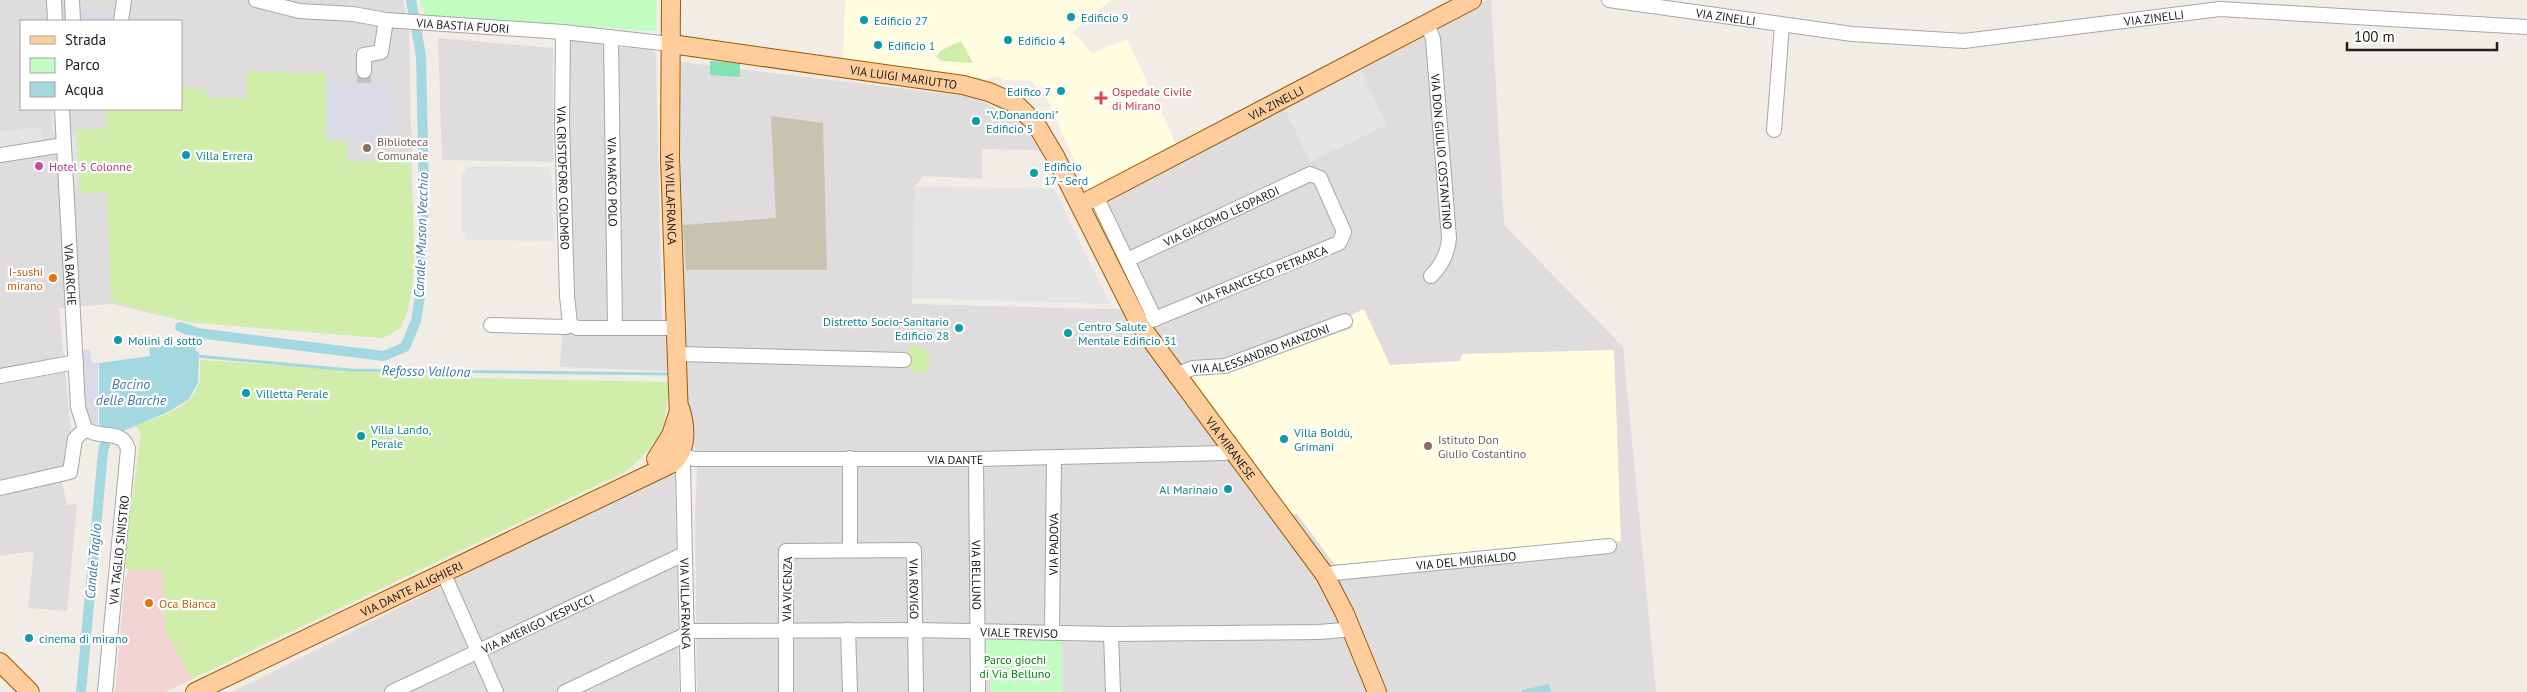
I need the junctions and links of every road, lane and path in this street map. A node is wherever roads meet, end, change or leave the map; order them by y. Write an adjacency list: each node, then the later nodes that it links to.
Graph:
1 (54, 0): 7 (street)
2 (72, 0): 8 (street)
3 (256, 0): 9 (street, VIA BASTIA FUORI)
4 (671, 0): 15 (main road, VIA VILLAFRANCA)
5 (1472, 0): 10 (main road, VIA ZINELLI)
6 (1609, 0): 11 (street, VIA ZINELLI)
7 (55, 20)
8 (73, 20)
9 (386, 20): 13 (street, VIA BASTIA FUORI); 16 (street)
10 (1427, 23): 22 (main road, VIA ZINELLI); 25 (street, VIA DON GIULIO COSTANTINO)
11 (1782, 25): 12 (street, VIA ZINELLI); 18 (street)
12 (2527, 27)
13 (563, 32): 14 (street, VIA BASTIA FUORI); 28 (street, VIA CRISTOFORO COLOMBO)
14 (611, 36): 15 (street, VIA BASTIA FUORI); 30 (street, VIA MARCO POLO)
15 (671, 44): 23 (main road, VIA LUIGI MARIUTTO); 31 (main road, VIA VILLAFRANCA)
16 (364, 71)
17 (62, 110): 19 (street, VIA BARCHE)
18 (1774, 130)
19 (64, 145): 20 (street); 34 (street, VIA BARCHE)
20 (0, 155)
21 (1315, 174): 24 (street, VIA GIACOMO LEOPARDI); 27 (street, VIA FRANCESCO PETRARCA)
22 (1096, 196): 23 (main road, VIA ZINELLI); 24 (street, VIA MIRANESE)
23 (1080, 204): 27 (main road, VIA MIRANESE)
24 (1127, 260): 27 (street, VIA MIRANESE)
25 (1431, 276)
26 (1345, 321): 35 (street, VIA ALESSANDRO MANZONI)
27 (1148, 322): 35 (main road, VIA MIRANESE)
28 (570, 324): 29 (street); 30 (street)
29 (490, 325)
30 (615, 328): 31 (street)
31 (676, 328): 32 (main road, VIA VILLAFRANCA)
32 (677, 354): 33 (street); 37 (main road, VIA VILLAFRANCA)
33 (904, 360)
34 (76, 362): 36 (street); 38 (street, VIA BARCHE)
35 (1175, 375): 39 (main road, VIA MIRANESE)
36 (0, 376)
37 (680, 408): 40 (main road, VIA VILLAFRANCA); 43 (main road, VIA VILLAFRANCA)
38 (90, 432): 46 (street); 65 (street, VIA TAGLIO SINISTRO)
39 (1231, 448): 42 (street, VIA DANTE); 51 (main road, VIA MIRANESE)
40 (687, 457): 41 (street, VIA DANTE); 43 (main road); 45 (main road, VIA DANTE ALIGHIERI); 49 (street, VIA VILLAFRANCA)
41 (850, 458): 44 (street, VIA DANTE); 48 (street)
42 (1054, 458): 44 (street, VIA DANTE); 58 (street, VIA PADOVA)
43 (656, 459): 45 (main road, VIA DANTE ALIGHIERI)
44 (976, 459): 56 (street, VIA BELLUNO)
45 (627, 483): 50 (main road, VIA DANTE ALIGHIERI)
46 (0, 488)
47 (1609, 546): 51 (street, VIA DEL MURIALDO)
48 (850, 550): 53 (street, VIA VICENZA); 55 (street, VIA ROVIGO)
49 (684, 554): 57 (street, VIA VILLAFRANCA); 60 (street, VIA AMERIGO VESPUCCI)
50 (443, 572): 60 (street); 66 (main road, VIA DANTE ALIGHIERI)
51 (1325, 575): 52 (main road, VIA MIRANESE)
52 (1351, 627): 59 (street, VIALE TREVISO); 76 (main road, VIA MIRANESE)
53 (786, 630): 54 (street, VIALE TREVISO); 57 (street, VIALE TREVISO); 71 (street, VIA VICENZA)
54 (848, 630): 55 (street, VIALE TREVISO); 72 (street)
55 (915, 630): 56 (street, VIALE TREVISO); 73 (street, VIA ROVIGO)
56 (979, 631): 58 (street, VIALE TREVISO); 74 (street, VIA BELLUNO)
57 (687, 632): 69 (street); 70 (street, VIA VILLAFRANCA)
58 (1052, 632): 59 (street, VIALE TREVISO)
59 (1111, 634): 75 (street)
60 (478, 652): 67 (street, VIA AMERIGO VESPUCCI); 68 (street)
61 (0, 662): 64 (main road)
62 (0, 668): 63 (main road)
63 (20, 692)
64 (30, 692)
65 (105, 692)
66 (195, 692)
67 (392, 692)
68 (496, 692)
69 (565, 692)
70 (688, 692)
71 (786, 692)
72 (850, 692)
73 (916, 692)
74 (978, 692)
75 (1113, 692)
76 (1377, 692)

